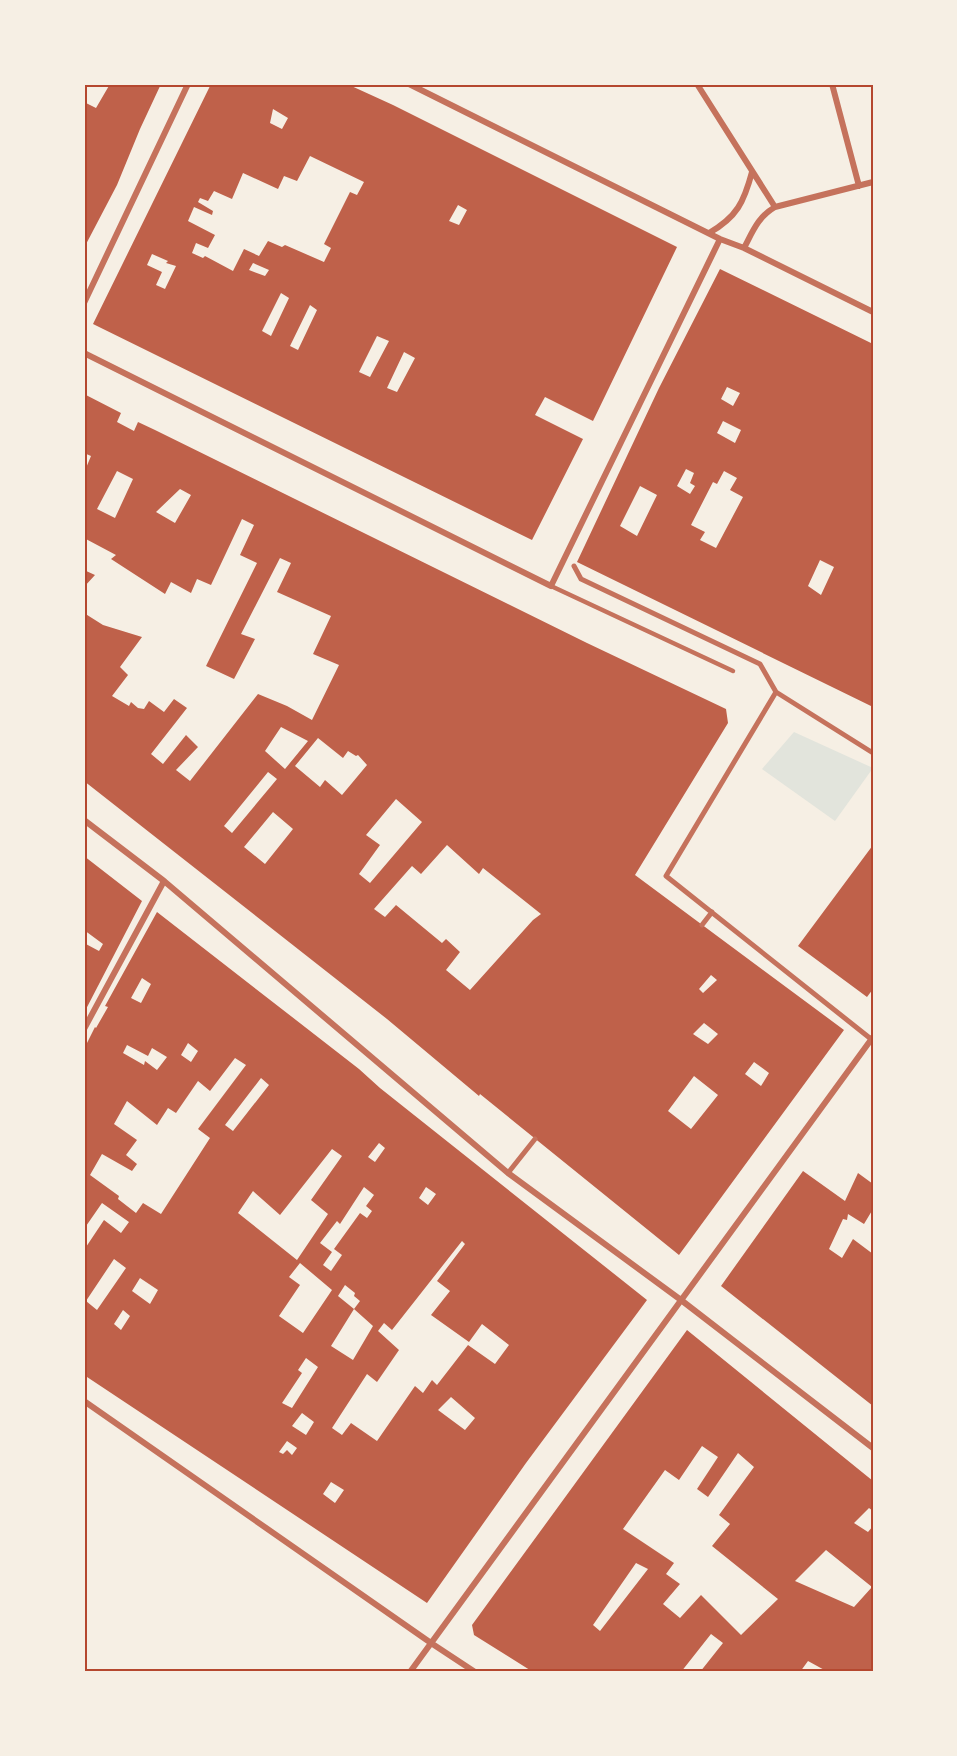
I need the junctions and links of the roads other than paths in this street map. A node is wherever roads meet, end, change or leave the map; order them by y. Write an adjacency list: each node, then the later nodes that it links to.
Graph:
1 (188, 84): 12 (street)
2 (409, 84): 9 (street)
3 (697, 84): 5 (street)
4 (832, 84): 7 (street)
5 (752, 171): 8 (street); 9 (street)
6 (873, 182): 7 (street)
7 (859, 186): 8 (street)
8 (774, 207): 11 (street)
9 (709, 233): 10 (street)
10 (720, 239): 11 (street); 16 (street)
11 (744, 248): 13 (street)
12 (84, 303)
13 (873, 312)
14 (84, 353): 16 (street)
15 (574, 566): 18 (street)
16 (550, 586): 17 (lane)
17 (733, 672)
18 (776, 692): 19 (street); 22 (street)
19 (873, 753)
20 (84, 820): 21 (street)
21 (165, 881): 24 (street); 27 (street)
22 (712, 912): 23 (street); 25 (street)
23 (702, 925)
24 (84, 1029)
25 (872, 1038): 28 (street)
26 (535, 1138): 27 (street)
27 (508, 1173): 28 (street)
28 (681, 1300): 30 (street); 31 (street)
29 (84, 1401): 31 (street)
30 (873, 1448)
31 (431, 1643): 32 (street); 33 (street)
32 (410, 1672)
33 (475, 1672)

